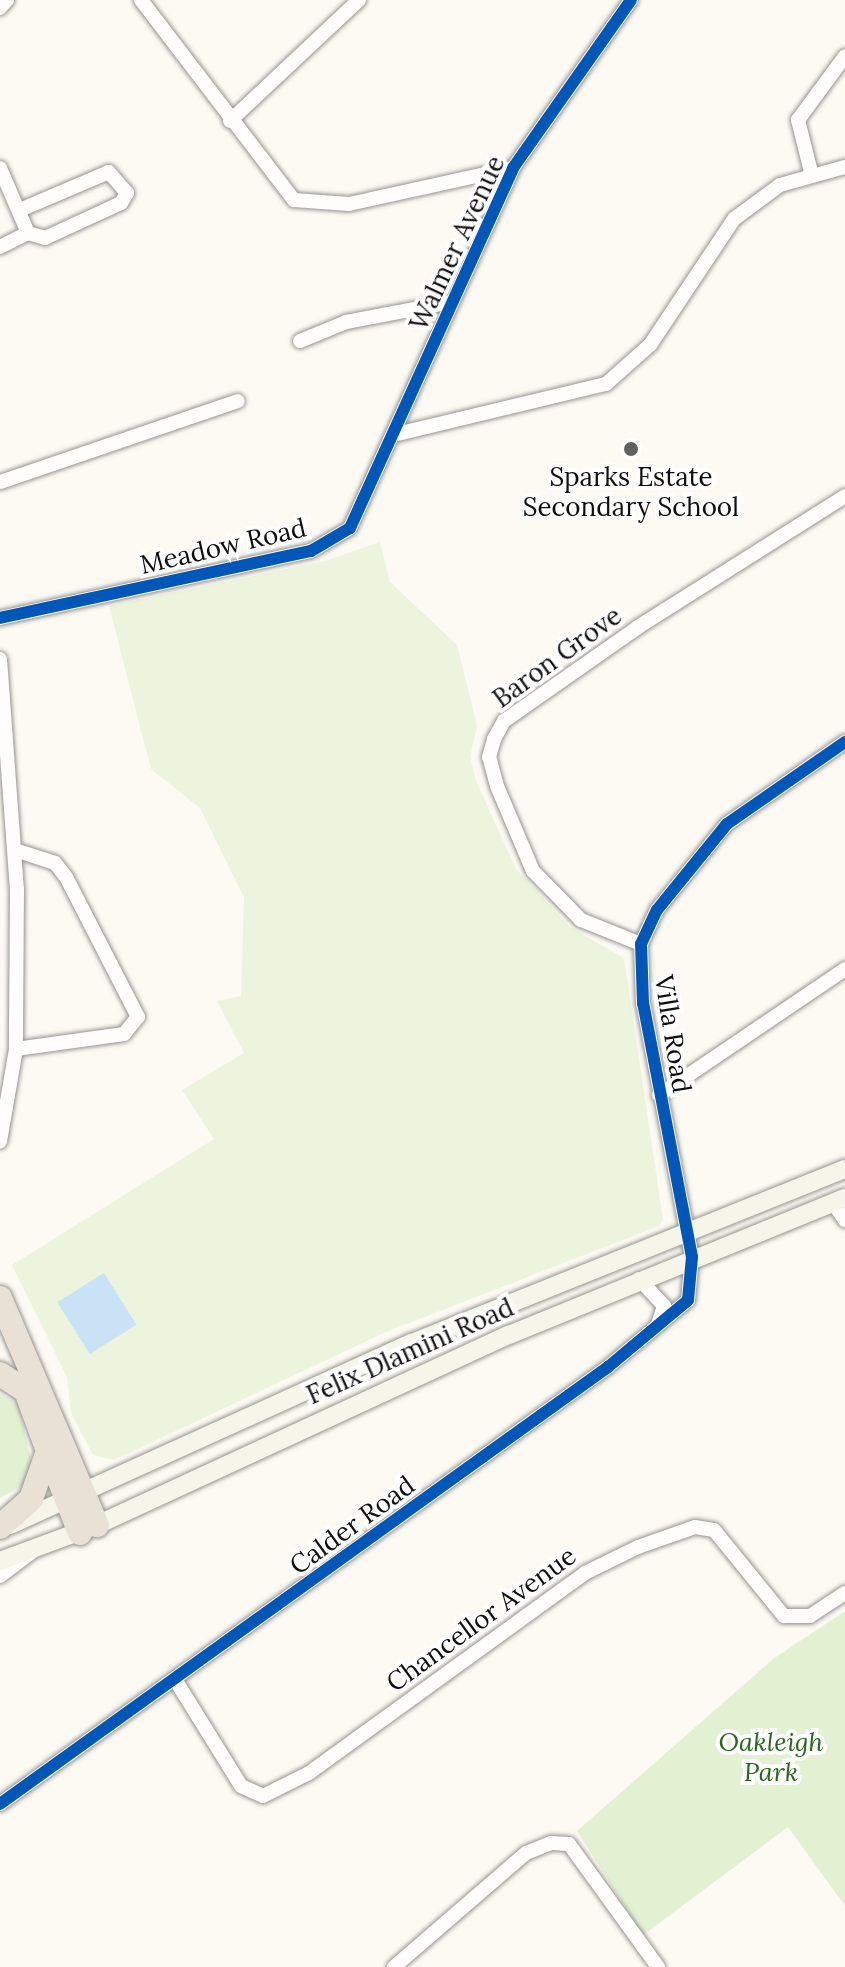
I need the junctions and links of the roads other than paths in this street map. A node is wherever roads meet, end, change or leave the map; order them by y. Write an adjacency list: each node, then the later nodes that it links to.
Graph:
1 (7, 0): 5 (street)
2 (141, 0): 7 (street)
3 (359, 0): 7 (street)
4 (631, 0): 10 (street, Walmer Avenue)
5 (0, 8)
6 (845, 56): 11 (street)
7 (230, 121): 10 (street)
8 (845, 167): 11 (street)
9 (0, 168): 12 (street)
10 (513, 168): 15 (street, Walmer Avenue)
11 (811, 172): 18 (street)
12 (20, 210): 13 (street); 13 (street)
13 (28, 233): 14 (street)
14 (0, 247)
15 (452, 302): 16 (street); 18 (street, Walmer Avenue)
16 (300, 341)
17 (238, 401): 19 (street)
18 (393, 435): 21 (street, Meadow Road)
19 (0, 482)
20 (845, 496): 25 (street, Baron Grove)
21 (0, 618)
22 (0, 659): 24 (street)
23 (845, 742): 25 (street, Villa Road)
24 (17, 851): 27 (street); 27 (street)
25 (641, 944): 28 (street, Villa Road)
26 (845, 969): 28 (street)
27 (16, 1049): 29 (street)
28 (659, 1095): 33 (street, Villa Road)
29 (0, 1142)
30 (845, 1169): 33 (main road, Felix Dlamini Road)
31 (839, 1200): 32 (street); 34 (main road, Felix Dlamini Road)
32 (845, 1220)
33 (687, 1230): 34 (street, Villa Road); 42 (main road, Felix Dlamini Road)
34 (692, 1257): 35 (main road, Felix Dlamini Road); 37 (street, Calder Road)
35 (639, 1279): 37 (street); 44 (main road, Felix Dlamini Road)
36 (0, 1298): 38 (highway)
37 (658, 1325): 49 (street, Calder Road)
38 (16, 1330): 39 (highway); 42 (highway)
39 (0, 1358)
40 (0, 1374): 41 (highway)
41 (48, 1451): 42 (highway); 43 (highway)
42 (74, 1493): 43 (main road, Felix Dlamini Road); 44 (highway)
43 (0, 1528)
44 (88, 1529): 45 (main road, Felix Dlamini Road)
45 (31, 1553): 46 (main road, Felix Dlamini Road); 47 (street)
46 (0, 1561)
47 (0, 1576)
48 (845, 1593): 49 (street, Chancellor Avenue)
49 (176, 1681): 50 (street, Calder Road)
50 (0, 1804)
51 (394, 1967): 52 (street)
52 (658, 1967)

